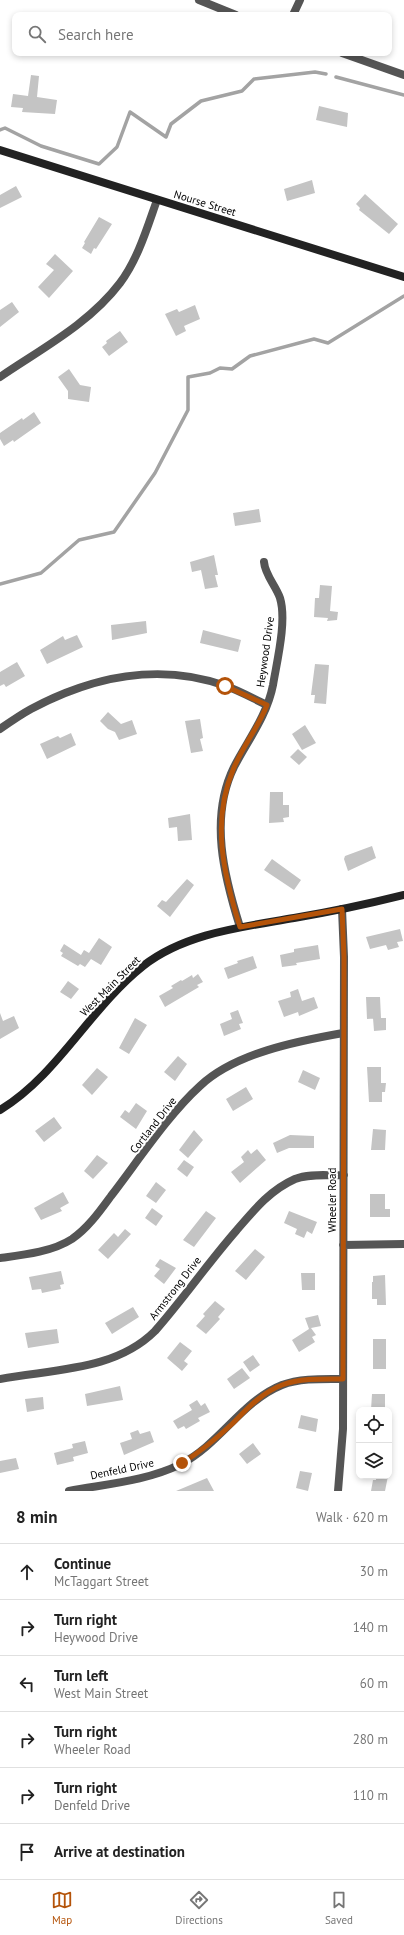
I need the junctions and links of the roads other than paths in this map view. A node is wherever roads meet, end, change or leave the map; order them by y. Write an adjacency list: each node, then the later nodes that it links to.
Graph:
1 (199, 0): 3 (street)
2 (300, 0): 4 (street)
3 (229, 12)
4 (295, 12)
5 (351, 56): 6 (street)
6 (404, 74)
7 (0, 150): 8 (street, Nourse Street)
8 (157, 200): 9 (street, Nourse Street); 10 (street)
9 (404, 277)
10 (0, 378)
11 (264, 562): 12 (street, Heywood Drive)
12 (267, 705): 13 (street); 16 (street, Heywood Drive)
13 (0, 729)
14 (404, 894): 15 (street, West Main Street)
15 (342, 909): 16 (street, West Main Street); 17 (street, Wheeler Road)
16 (240, 927): 18 (street, West Main Street)
17 (343, 1033): 19 (street, Wheeler Road); 22 (street, Cortland Drive)
18 (0, 1110)
19 (344, 1175): 21 (street, Wheeler Road); 23 (street, Armstrong Drive)
20 (404, 1244): 21 (street)
21 (343, 1245): 24 (street, Wheeler Road)
22 (0, 1258)
23 (0, 1379)
24 (343, 1379): 25 (street, Denfeld Drive); 26 (street, Wheeler Road)
25 (68, 1491)
26 (338, 1491)

